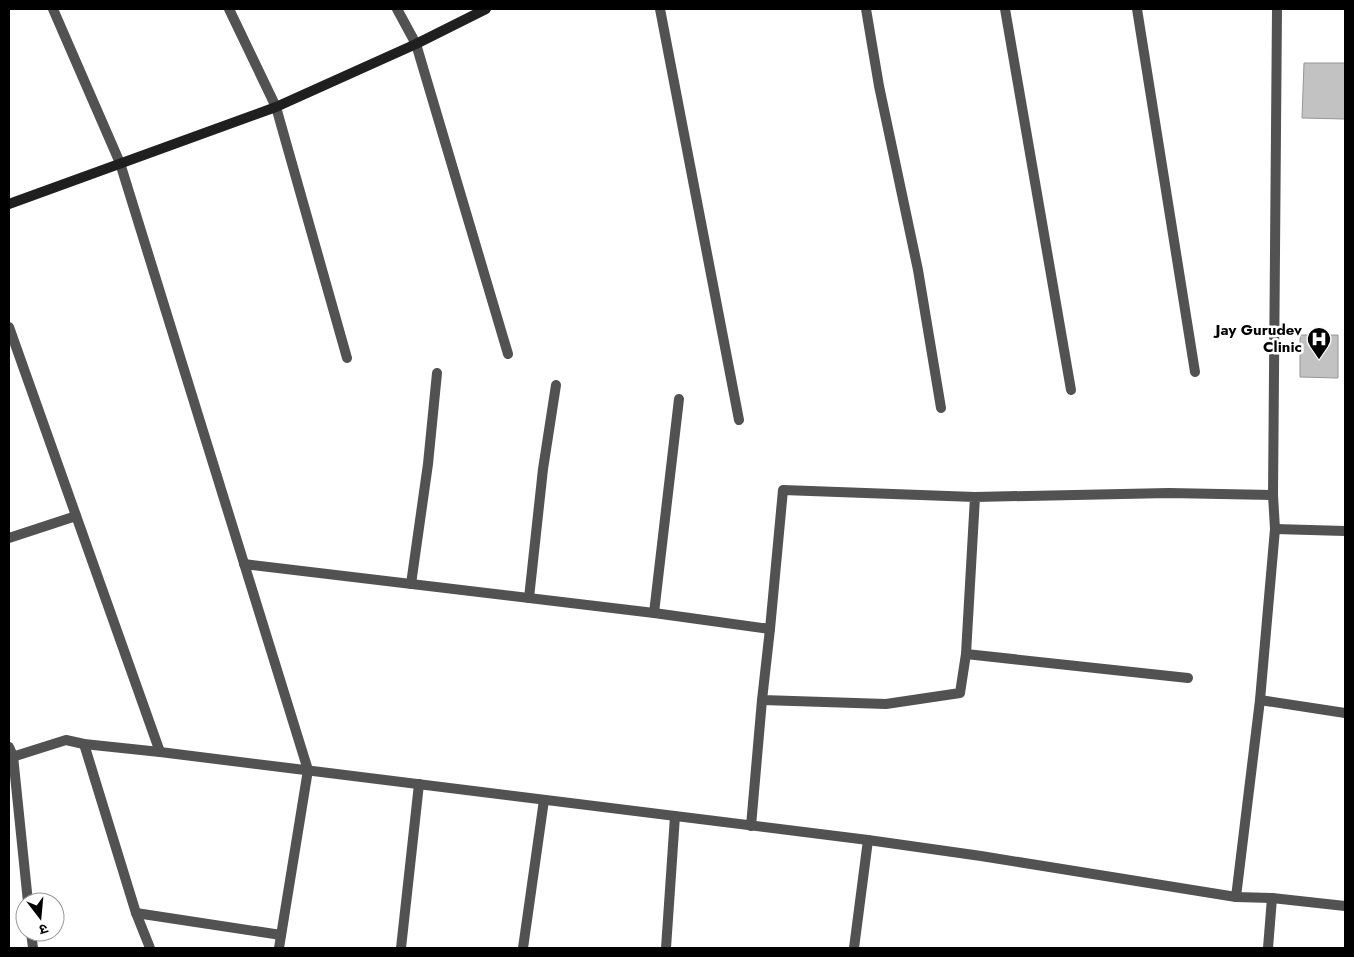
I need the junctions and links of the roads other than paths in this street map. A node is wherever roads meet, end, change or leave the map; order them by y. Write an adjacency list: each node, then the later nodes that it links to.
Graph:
1 (53, 9): 12 (street)
2 (229, 9): 11 (street)
3 (397, 9): 10 (street)
4 (486, 9): 10 (street)
5 (660, 9): 24 (street)
6 (866, 9): 23 (street)
7 (1005, 9): 21 (street)
8 (1136, 9): 18 (street)
9 (1277, 9): 25 (street)
10 (416, 44): 11 (street); 16 (street)
11 (276, 107): 12 (street); 17 (street)
12 (120, 163): 13 (street); 31 (street)
13 (9, 204)
14 (9, 327): 15 (street)
15 (12, 348): 27 (street)
16 (508, 354)
17 (347, 358)
18 (1196, 372)
19 (437, 374): 32 (street)
20 (556, 385): 33 (street)
21 (1071, 390)
22 (679, 399): 34 (street)
23 (941, 408)
24 (739, 420)
25 (1273, 495): 26 (street); 28 (street)
26 (975, 497): 35 (street); 36 (street)
27 (76, 516): 30 (street); 42 (street)
28 (1275, 529): 29 (street); 39 (street)
29 (1345, 531)
30 (9, 538)
31 (244, 564): 32 (street); 44 (street)
32 (411, 584): 33 (street)
33 (529, 598): 34 (street)
34 (654, 613): 35 (street)
35 (770, 629): 38 (street)
36 (966, 654): 37 (street); 38 (street)
37 (1188, 678)
38 (762, 700): 48 (street)
39 (1260, 700): 40 (street); 51 (street)
40 (1345, 713)
41 (84, 744): 42 (street); 43 (street); 54 (street)
42 (160, 752): 44 (street)
43 (10, 754): 50 (street)
44 (308, 770): 45 (street); 55 (street)
45 (419, 784): 46 (street); 58 (street)
46 (544, 800): 47 (street); 59 (street)
47 (675, 816): 48 (street); 60 (street)
48 (751, 826): 49 (street)
49 (868, 840): 51 (street); 61 (street)
50 (27, 892)
51 (1236, 897): 52 (street)
52 (1272, 898): 53 (street); 62 (street)
53 (1345, 906)
54 (136, 914): 55 (street); 56 (street)
55 (281, 935): 57 (street)
56 (150, 948)
57 (279, 948)
58 (401, 948)
59 (523, 948)
60 (666, 948)
61 (854, 948)
62 (1268, 948)

